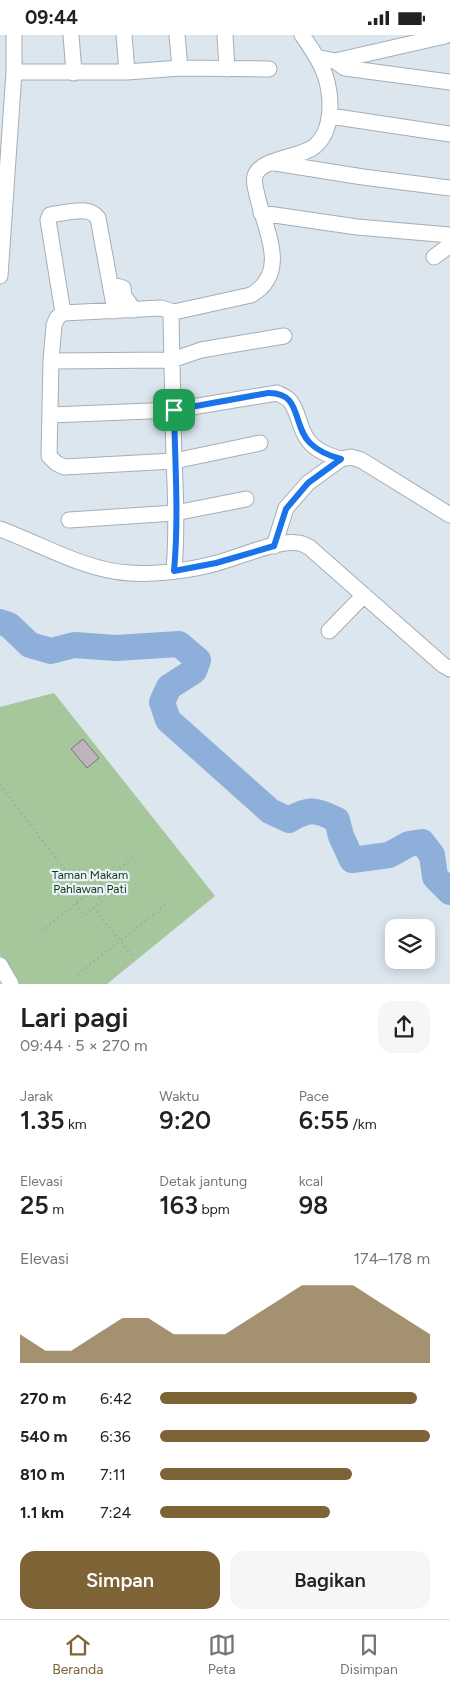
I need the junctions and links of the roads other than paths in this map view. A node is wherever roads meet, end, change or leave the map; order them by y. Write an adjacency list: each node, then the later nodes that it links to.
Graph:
1 (14, 35): 14 (street)
2 (71, 35): 16 (street)
3 (124, 35): 15 (street)
4 (176, 35): 11 (street)
5 (225, 35): 12 (street)
6 (302, 35): 9 (street)
7 (445, 35): 8 (street); 10 (street)
8 (450, 42)
9 (316, 57): 10 (street); 18 (street)
10 (335, 61): 17 (street)
11 (180, 67): 12 (street); 15 (street)
12 (227, 69): 13 (street)
13 (269, 69)
14 (14, 72): 16 (street); 26 (street)
15 (127, 72): 16 (street)
16 (74, 73)
17 (450, 83)
18 (330, 117): 19 (street); 20 (street)
19 (450, 134)
20 (273, 163): 21 (street); 22 (street)
21 (450, 188)
22 (261, 213): 23 (street); 30 (street)
23 (450, 235)
24 (450, 245): 25 (street)
25 (434, 257)
26 (0, 276)
27 (110, 284): 28 (street); 29 (street); 31 (street)
28 (134, 310): 29 (street); 30 (street)
29 (115, 311): 31 (street)
30 (174, 312): 33 (street)
31 (63, 313): 34 (street)
32 (284, 336): 33 (street)
33 (172, 360): 34 (street); 35 (street)
34 (51, 361): 36 (street)
35 (174, 410): 36 (street); 38 (street); 39 (street)
36 (51, 415): 39 (street)
37 (260, 443): 39 (street)
38 (341, 459): 41 (street); 45 (street)
39 (174, 461): 42 (street)
40 (246, 499): 42 (street)
41 (448, 508)
42 (176, 513): 43 (street); 46 (street)
43 (69, 521)
44 (0, 529): 46 (street)
45 (274, 546): 46 (street); 47 (street)
46 (174, 571)
47 (364, 595): 48 (street); 49 (street)
48 (329, 631)
49 (450, 669)
50 (0, 965): 51 (street)
51 (11, 984)

